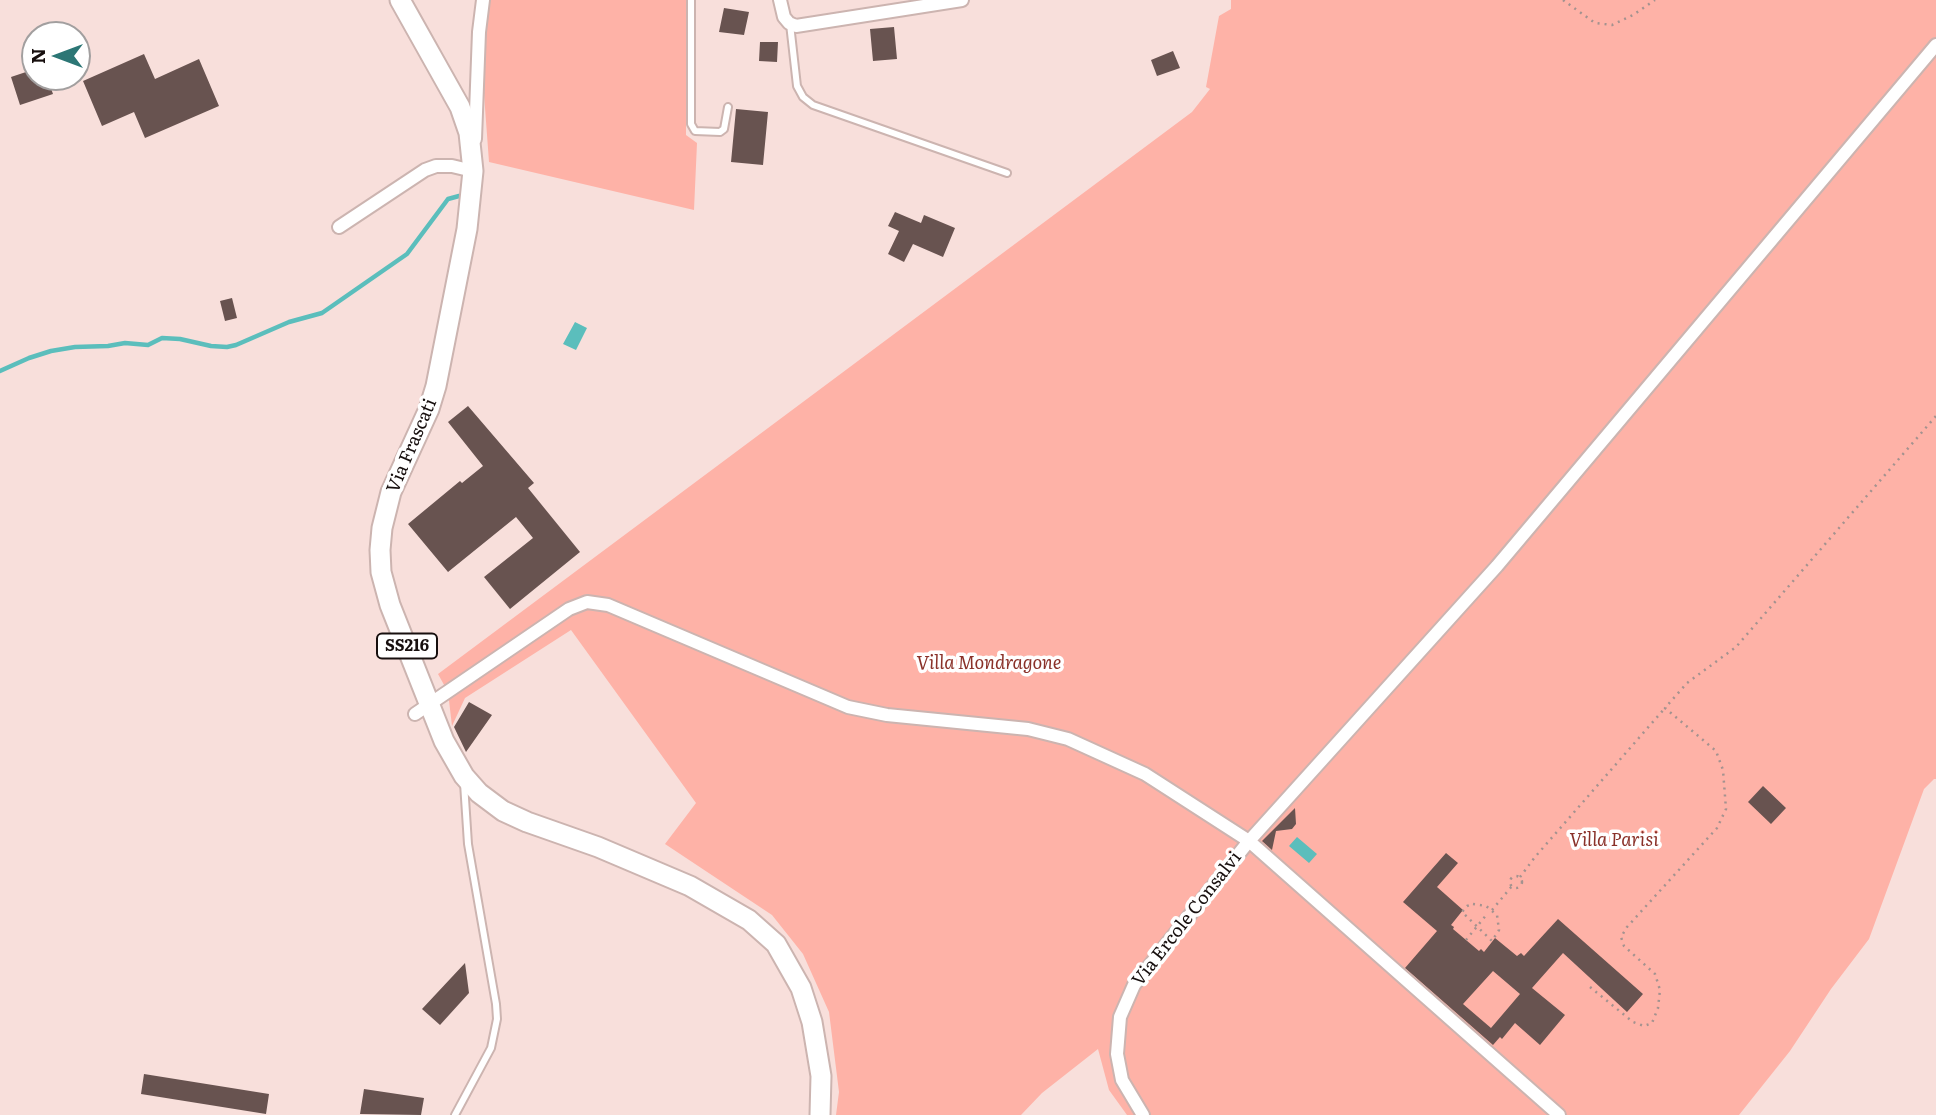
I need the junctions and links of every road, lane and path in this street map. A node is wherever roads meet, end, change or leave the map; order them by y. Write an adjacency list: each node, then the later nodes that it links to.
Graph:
1 (400, 0): 11 (main road, Via Frascati / SS216)
2 (483, 0): 11 (street)
3 (691, 0): 10 (lane)
4 (780, 0): 8 (street)
5 (962, 0): 8 (street)
6 (1563, 0): 7 (path)
7 (1655, 0)
8 (790, 24): 12 (lane)
9 (1936, 45): 18 (street, Via Ercole Consalvi)
10 (728, 107)
11 (473, 171): 13 (street); 16 (main road, Via Frascati / SS216)
12 (1007, 173)
13 (339, 228)
14 (1936, 416): 15 (path)
15 (1665, 708): 19 (path); 25 (path)
16 (422, 709): 17 (main road, Via Frascati / SS216); 18 (street)
17 (464, 776): 26 (lane); 27 (main road, Via Frascati / SS216)
18 (1249, 841): 28 (street, Via Ercole Consalvi); 29 (street)
19 (1520, 877): 20 (path); 20 (path)
20 (1512, 886): 21 (path)
21 (1492, 910): 23 (path); 23 (path)
22 (1488, 914): 23 (path)
23 (1477, 926): 24 (path)
24 (1466, 940)
25 (1590, 986)
26 (455, 1115)
27 (820, 1115)
28 (1143, 1115)
29 (1559, 1115)

